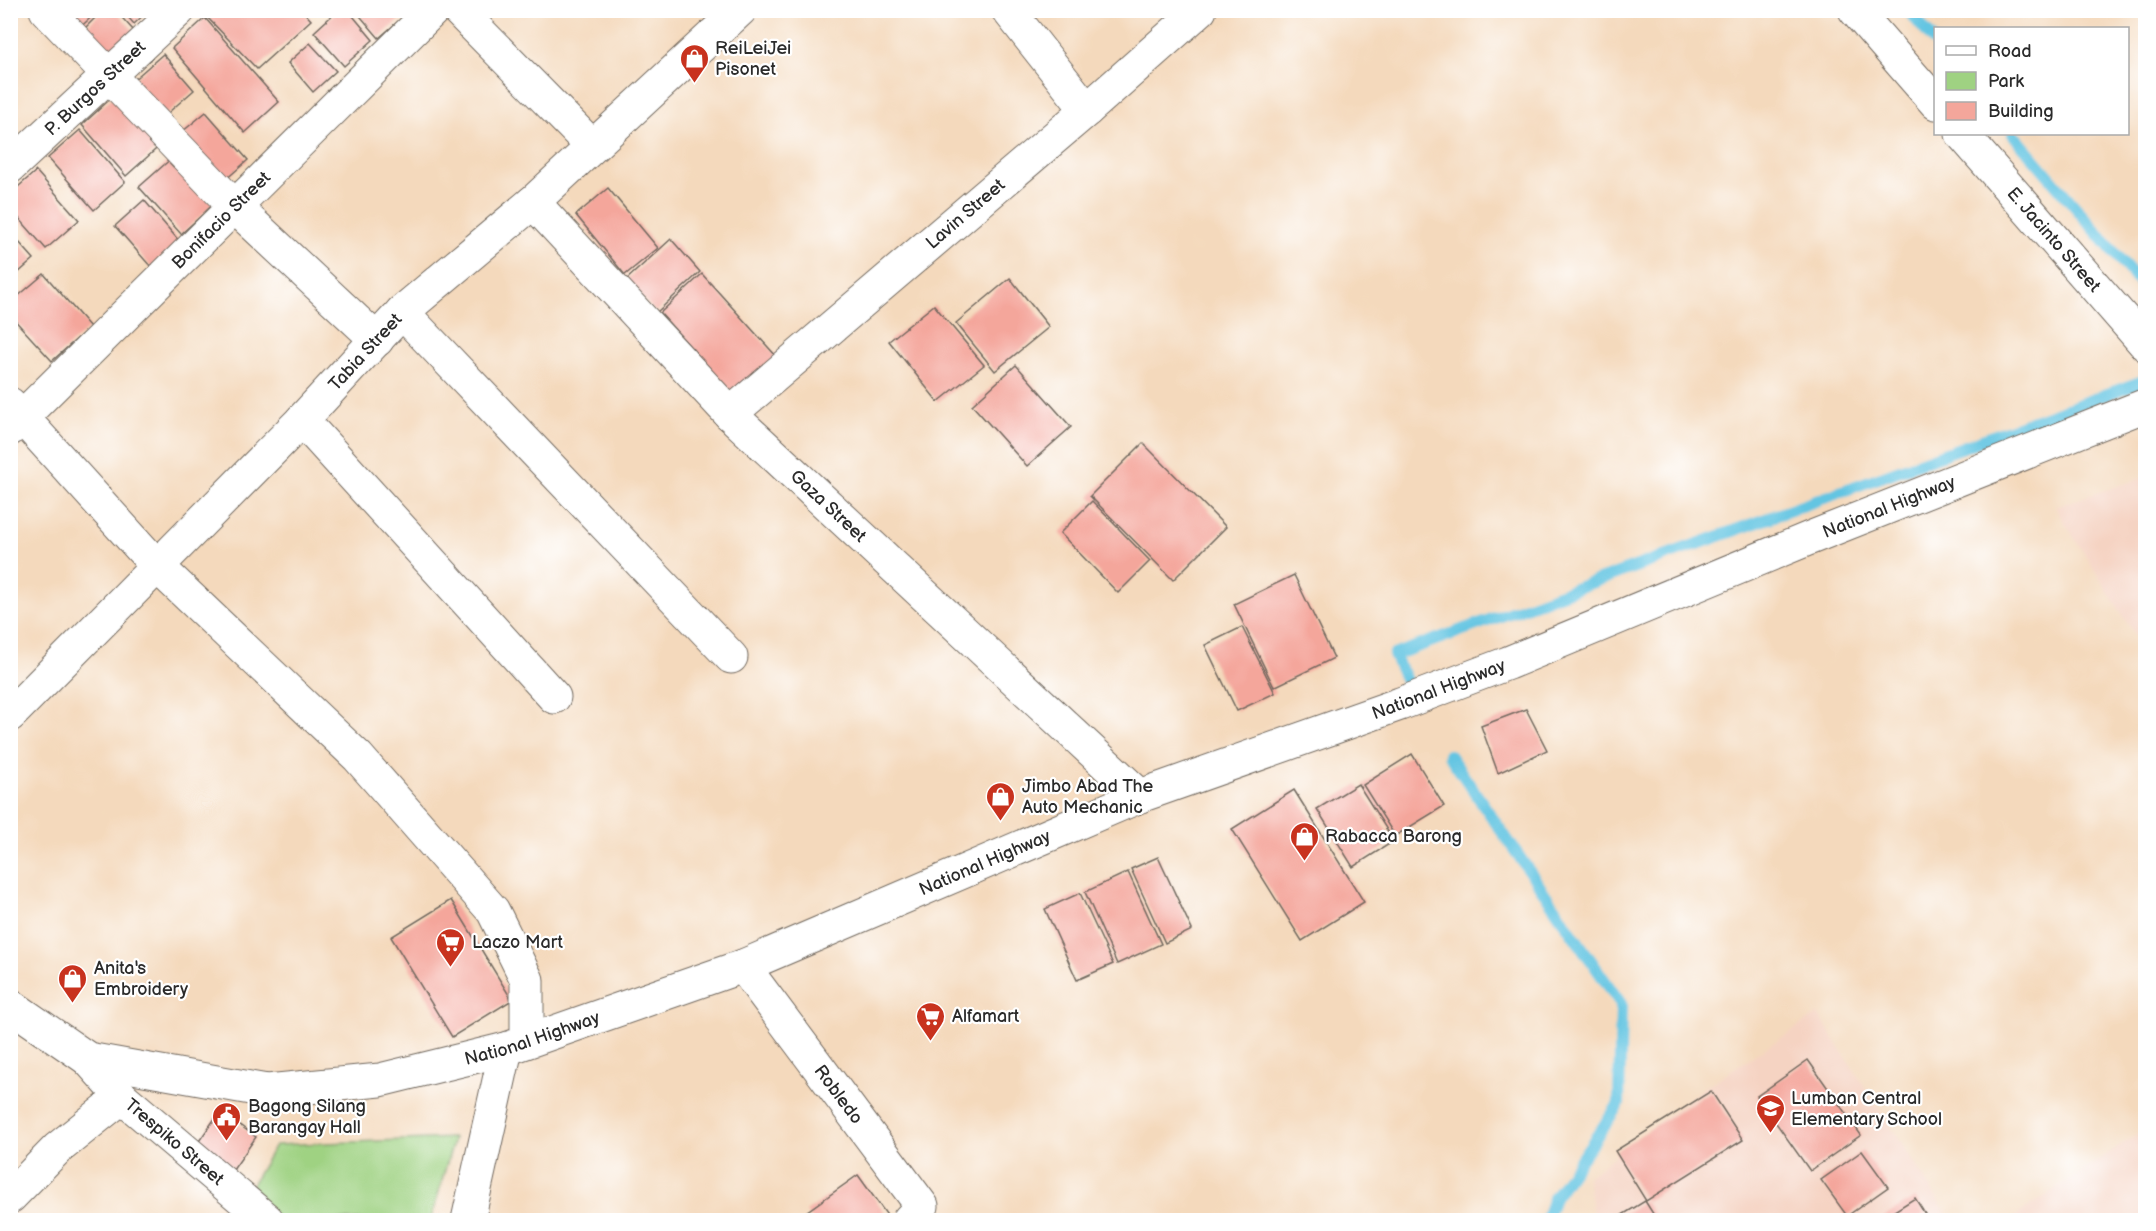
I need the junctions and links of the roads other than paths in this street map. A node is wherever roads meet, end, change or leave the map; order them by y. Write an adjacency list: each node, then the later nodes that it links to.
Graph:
1 (46, 10): 9 (street)
2 (179, 10): 9 (street, P. Burgos Street)
3 (433, 10): 16 (street, Bonifacio Street)
4 (458, 10): 13 (street)
5 (740, 10): 13 (street, Tabia Street)
6 (1008, 10): 11 (street)
7 (1200, 10): 11 (street, Lavin Street)
8 (1855, 10): 10 (street)
9 (108, 75): 14 (street, P. Burgos Street); 16 (street)
10 (1934, 102)
11 (1088, 110): 21 (street, Lavin Street)
12 (1963, 135): 19 (street, E. Jacinto Street)
13 (592, 146): 15 (street, Tabia Street)
14 (10, 167)
15 (533, 202): 17 (street, Tabia Street); 21 (street, Gaza Street)
16 (234, 207): 18 (street); 22 (street, Bonifacio Street)
17 (402, 312): 18 (street, Tabia Street); 25 (street)
18 (377, 340): 23 (street, Tabia Street)
19 (2145, 345)
20 (2145, 405): 28 (street, National Highway)
21 (730, 414): 28 (street, Gaza Street)
22 (15, 417): 24 (street)
23 (302, 420): 24 (street, Tabia Street); 26 (street)
24 (157, 566): 27 (street, Tabia Street); 31 (street)
25 (731, 657)
26 (554, 697)
27 (10, 715)
28 (1140, 796): 29 (street, National Highway)
29 (743, 966): 31 (street, National Highway); 37 (street, Robledo)
30 (10, 1005): 32 (street, National Highway)
31 (517, 1045): 32 (street, National Highway); 36 (street)
32 (88, 1059): 33 (street, Trespiko Street)
33 (122, 1097): 34 (street); 35 (street, Trespiko Street)
34 (10, 1197)
35 (267, 1221)
36 (468, 1221)
37 (909, 1221)

